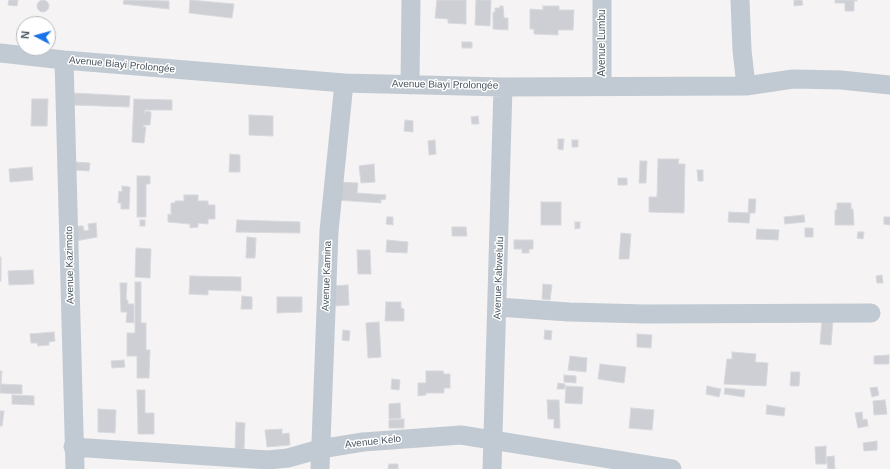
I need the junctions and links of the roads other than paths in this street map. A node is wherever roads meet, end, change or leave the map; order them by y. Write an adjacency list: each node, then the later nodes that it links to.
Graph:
1 (411, 0): 7 (street)
2 (602, 0): 9 (street, Avenue Lumbu)
3 (740, 0): 10 (street)
4 (0, 53): 5 (street, Avenue Biayi Prolongée)
5 (64, 60): 6 (street, Avenue Biayi Prolongée); 15 (street, Avenue Kazimoto)
6 (344, 83): 7 (street, Avenue Biayi Prolongée); 16 (street, Avenue Kamina)
7 (410, 85): 11 (street, Avenue Biayi Prolongée)
8 (890, 85): 10 (street, Avenue Biayi Prolongée)
9 (602, 86): 10 (street, Avenue Biayi Prolongée); 11 (street, Avenue Biayi Prolongée)
10 (746, 86)
11 (503, 87): 12 (street, Avenue Kabwelulu)
12 (498, 306): 13 (street); 14 (street, Avenue Kabwelulu)
13 (871, 313)
14 (492, 439): 16 (street, Avenue Kelo); 19 (street, Avenue Kabwelulu); 20 (street, Avenue Kelo)
15 (74, 447): 16 (street, Avenue Kelo); 17 (street, Avenue Kazimoto)
16 (320, 449): 18 (street, Avenue Kamina)
17 (75, 469)
18 (320, 469)
19 (492, 469)
20 (672, 469)

